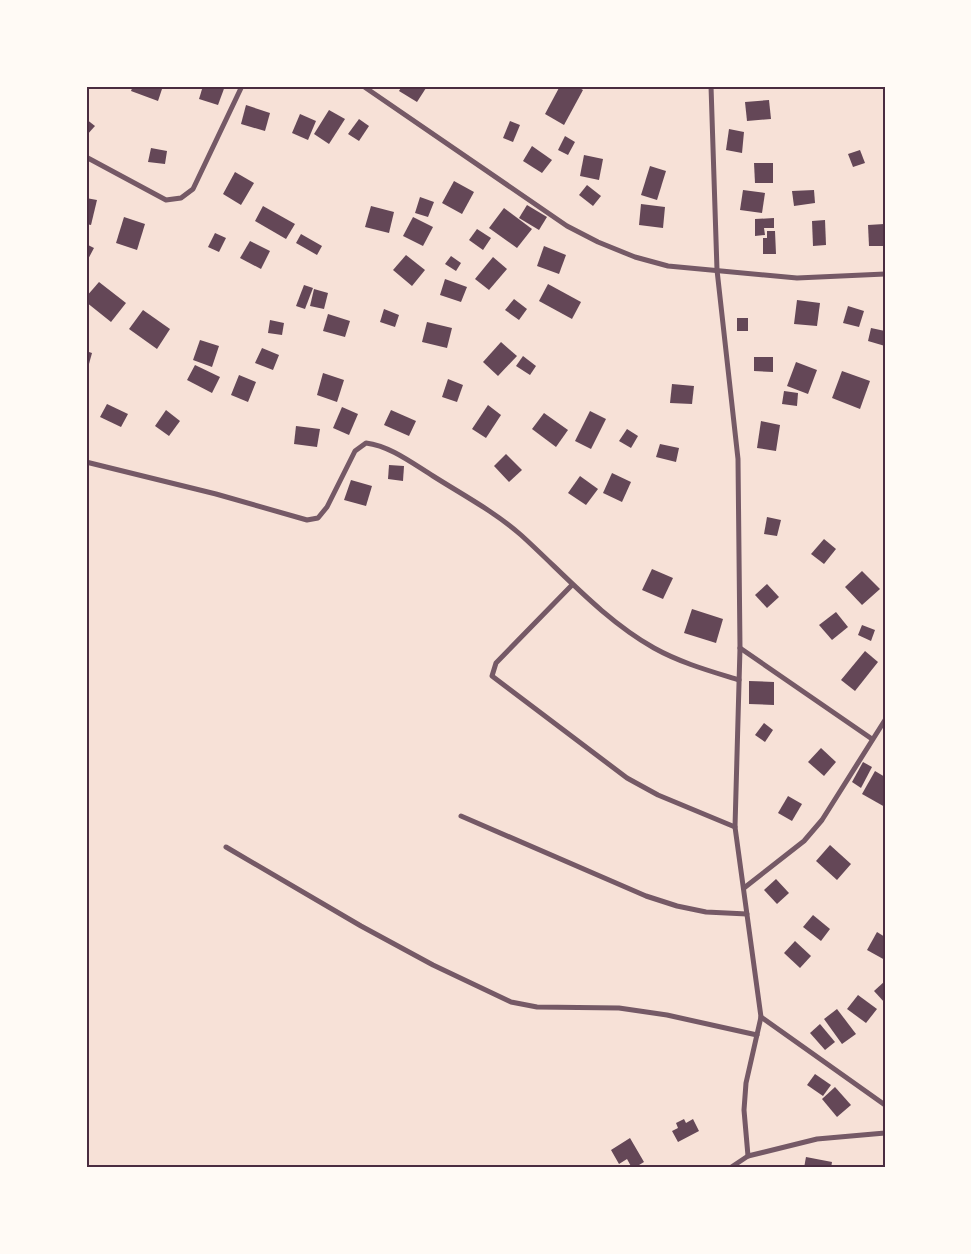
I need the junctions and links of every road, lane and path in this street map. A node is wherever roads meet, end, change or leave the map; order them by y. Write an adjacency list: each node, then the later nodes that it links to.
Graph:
1 (242, 86): 6 (street)
2 (317, 86): 3 (street)
3 (336, 86)
4 (363, 86): 7 (street)
5 (711, 86): 7 (street)
6 (86, 157)
7 (717, 270): 8 (street); 11 (street)
8 (885, 274)
9 (86, 462): 10 (street)
10 (572, 585): 12 (street); 16 (street)
11 (740, 648): 12 (street); 14 (street)
12 (739, 680): 16 (street)
13 (885, 720): 14 (street)
14 (872, 739): 18 (street)
15 (461, 816): 19 (street)
16 (735, 827): 18 (street)
17 (226, 847): 21 (street)
18 (744, 888): 19 (street)
19 (747, 914): 20 (street)
20 (761, 1017): 21 (street); 22 (street)
21 (757, 1035): 24 (street)
22 (885, 1105)
23 (885, 1133): 24 (street)
24 (748, 1156): 25 (street)
25 (730, 1168)

